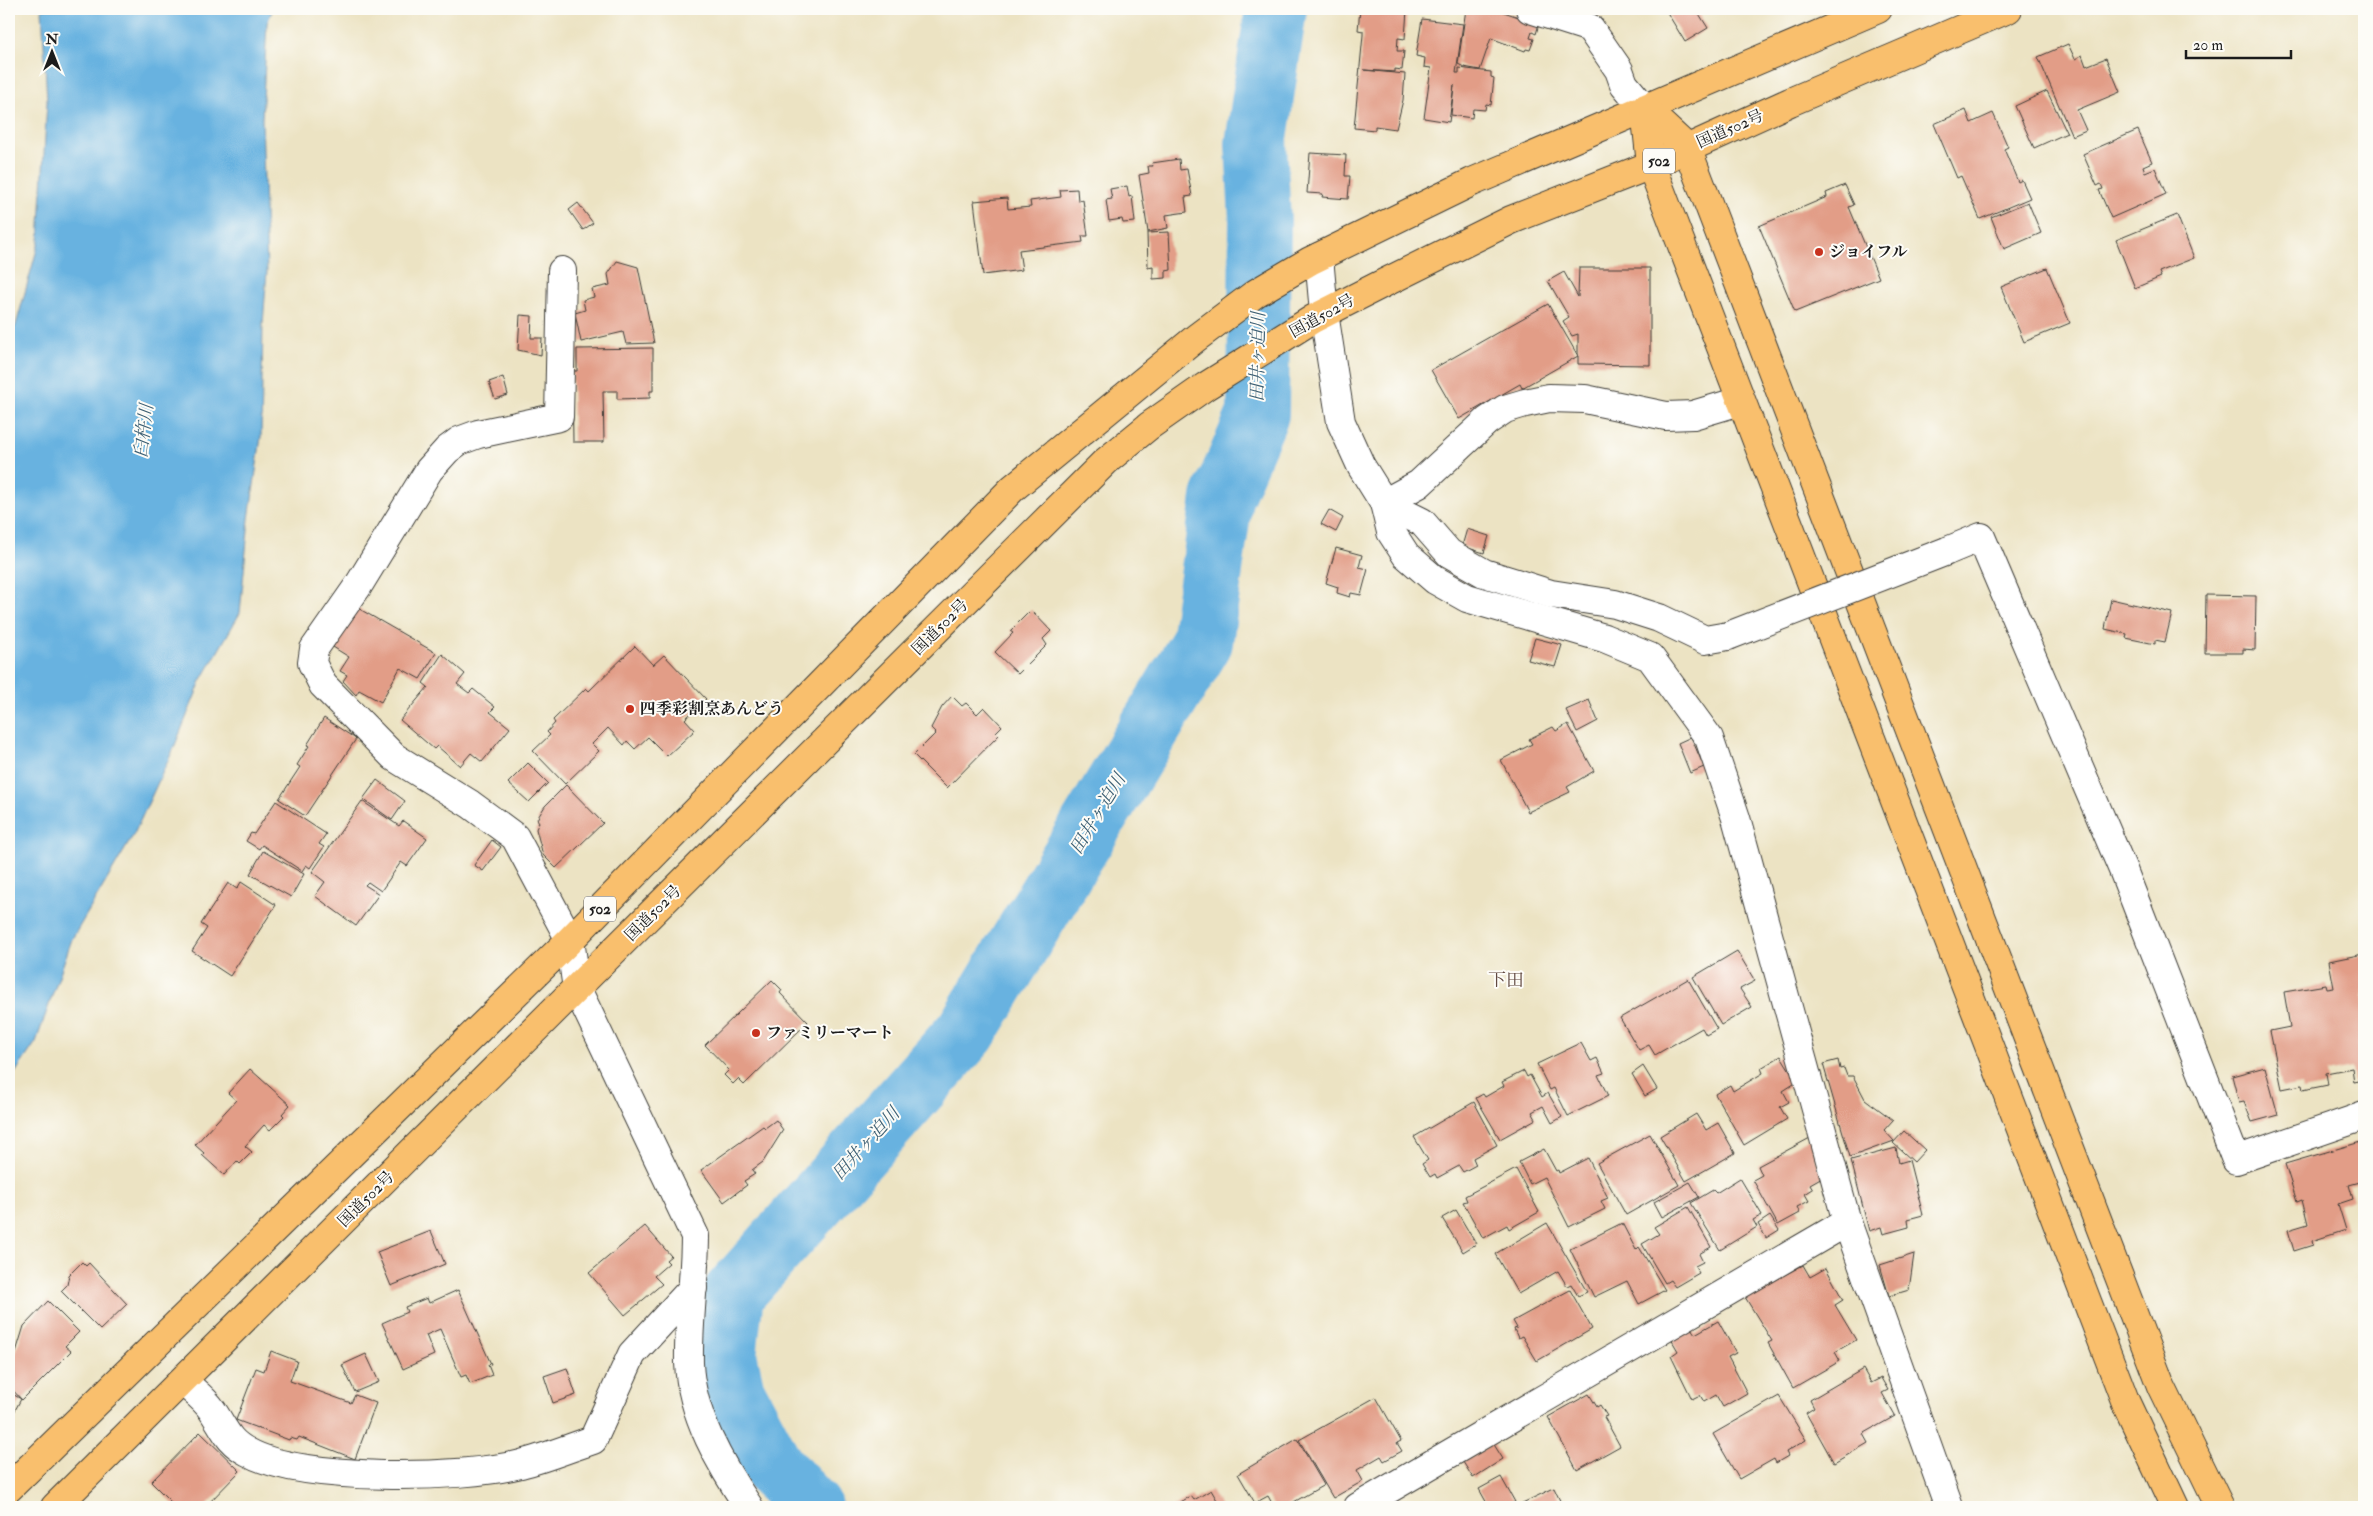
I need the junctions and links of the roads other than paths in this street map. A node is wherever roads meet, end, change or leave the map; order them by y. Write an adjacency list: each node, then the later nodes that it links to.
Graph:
1 (1530, 9): 4 (street)
2 (1878, 9): 4 (highway, 502)
3 (2008, 9): 5 (highway, 国道502号 / 502)
4 (1645, 109): 5 (highway); 6 (highway); 7 (highway, 502)
5 (1686, 148): 6 (highway, 国道502号 / 502); 24 (highway)
6 (1651, 165): 9 (highway, 国道502号 / 502); 10 (highway)
7 (1314, 259): 9 (street); 12 (highway, 502)
8 (562, 271): 12 (street)
9 (1318, 316): 11 (street); 13 (highway, 国道502号 / 502)
10 (1740, 401): 11 (street); 23 (highway)
11 (1384, 503): 14 (street, bridge); 15 (street)
12 (570, 940): 13 (street); 18 (highway, 502)
13 (576, 989): 16 (street); 17 (highway, 国道502号 / 502)
14 (2364, 1116)
15 (1847, 1222): 21 (street); 22 (street)
16 (693, 1288): 17 (street); 20 (street)
17 (183, 1380): 19 (highway, 国道502号 / 502)
18 (9, 1488)
19 (55, 1507)
20 (748, 1507)
21 (1358, 1507)
22 (1949, 1507)
23 (2175, 1507)
24 (2220, 1507)

